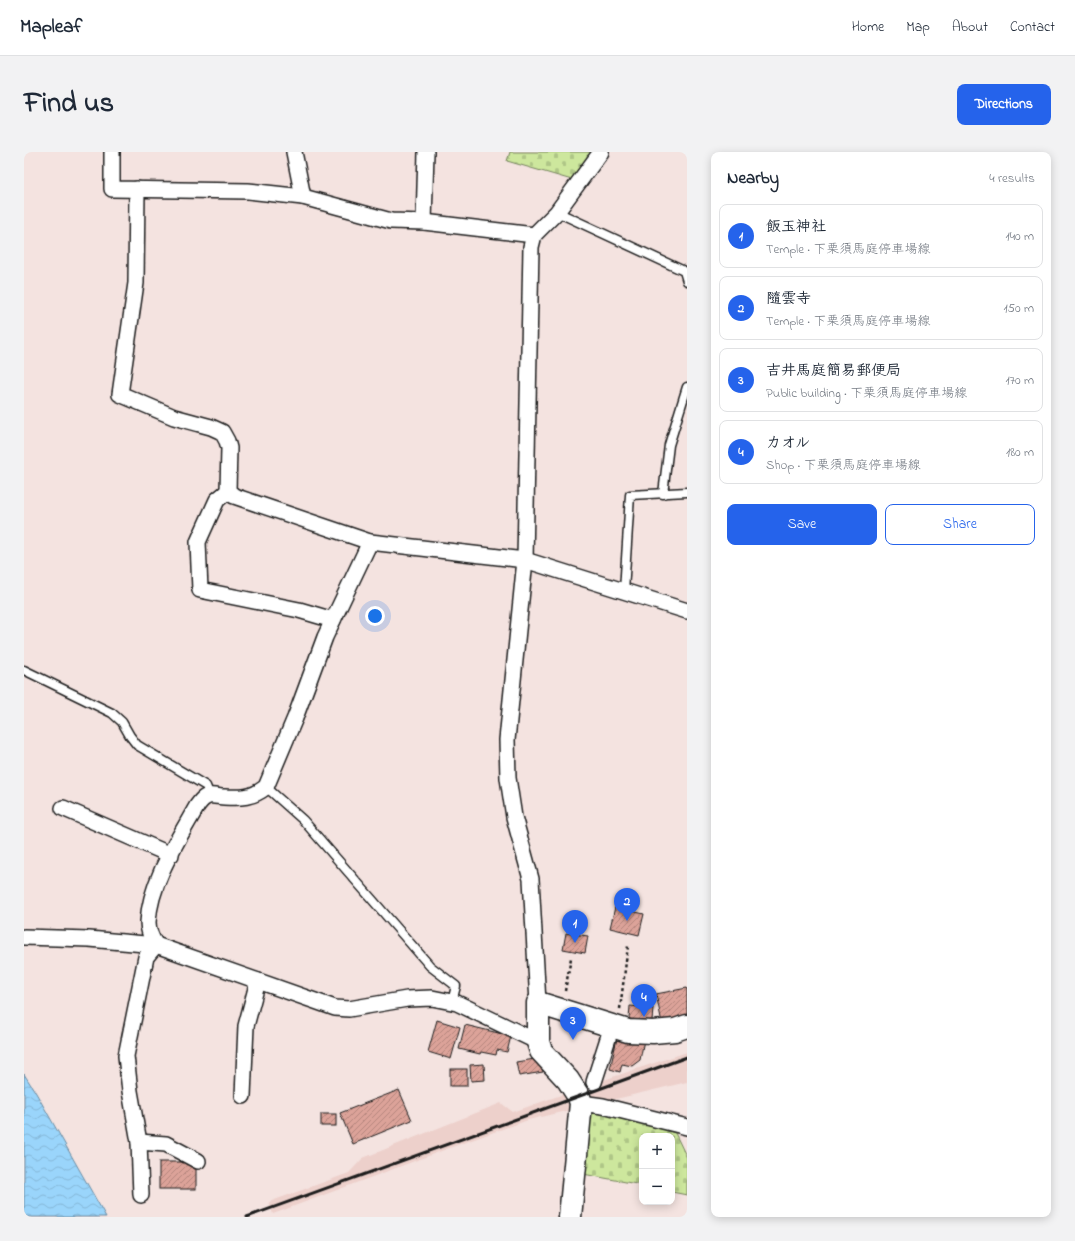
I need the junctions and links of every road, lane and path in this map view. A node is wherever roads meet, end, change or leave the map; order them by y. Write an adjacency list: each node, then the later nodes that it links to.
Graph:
1 (112, 152): 5 (street)
2 (294, 152): 6 (street)
3 (426, 152): 8 (street)
4 (601, 152): 7 (street)
5 (137, 189): 6 (street); 12 (street)
6 (303, 197): 8 (street)
7 (557, 212): 9 (street); 10 (lane)
8 (424, 222): 9 (street)
9 (534, 235): 16 (street)
10 (687, 281)
11 (687, 387): 14 (lane)
12 (228, 491): 15 (street); 19 (street)
13 (687, 492): 14 (lane)
14 (663, 494): 17 (lane)
15 (370, 542): 16 (street); 19 (street)
16 (525, 560): 17 (street); 31 (street)
17 (624, 591): 18 (street)
18 (687, 611)
19 (334, 620): 21 (street)
20 (24, 670): 22 (lane)
21 (266, 787): 22 (street); 30 (lane)
22 (210, 796): 24 (street)
23 (63, 808): 24 (street)
24 (171, 855): 26 (street)
25 (24, 937): 26 (street)
26 (156, 945): 29 (street); 40 (street)
27 (628, 946): 34 (path)
28 (571, 958): 32 (path)
29 (258, 981): 30 (street); 37 (street)
30 (452, 1002): 35 (street)
31 (538, 1003): 32 (main road); 35 (main road)
32 (561, 1010): 34 (main road)
33 (687, 1026): 34 (main road)
34 (614, 1027): 36 (street)
35 (538, 1042): 38 (main road)
36 (594, 1082)
37 (243, 1096)
38 (582, 1103): 39 (street); 43 (main road)
39 (687, 1126)
40 (139, 1142): 41 (street); 42 (street)
41 (198, 1161)
42 (141, 1195)
43 (570, 1217)

